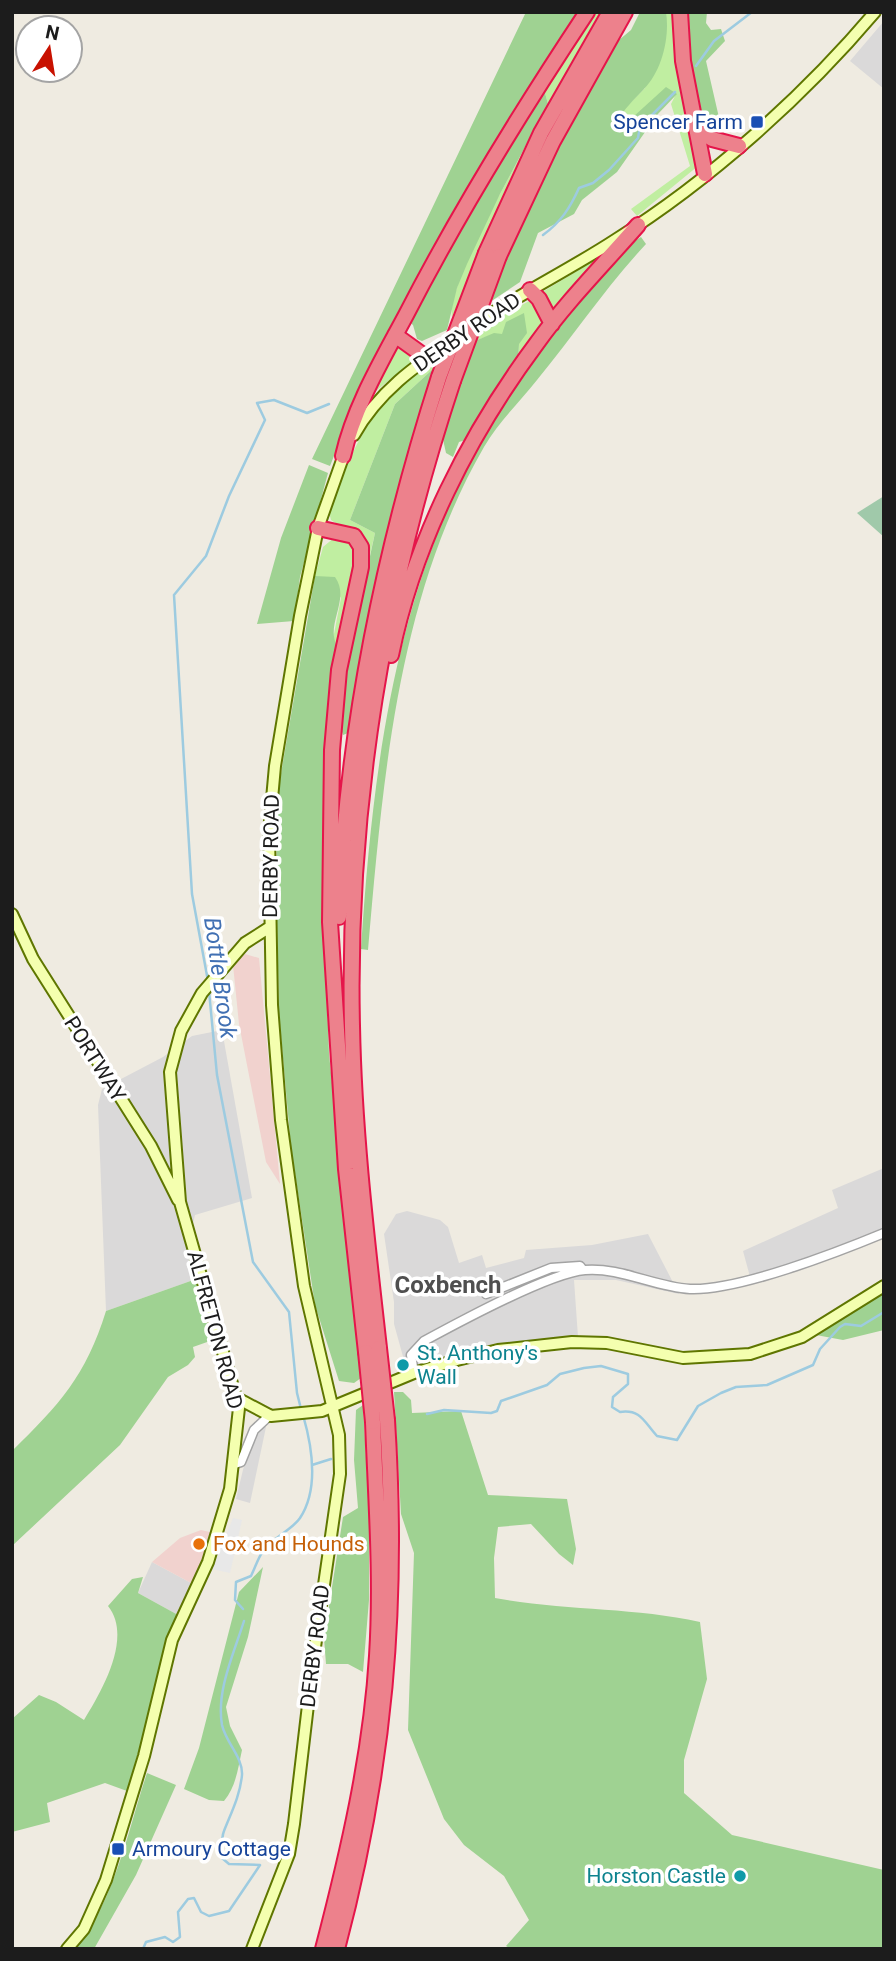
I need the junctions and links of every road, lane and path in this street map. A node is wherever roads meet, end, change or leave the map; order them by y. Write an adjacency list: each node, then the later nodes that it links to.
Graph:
1 (587, 12): 13 (highway)
2 (610, 12): 10 (highway)
3 (625, 12): 10 (highway)
4 (680, 12): 6 (highway)
5 (875, 12): 7 (main road, DERBY ROAD)
6 (697, 129): 7 (highway); 8 (highway)
7 (739, 146): 8 (main road, DERBY ROAD)
8 (705, 174): 9 (main road, DERBY ROAD)
9 (638, 225): 11 (main road, DERBY ROAD); 12 (highway)
10 (493, 255): 15 (highway, bridge)
11 (530, 289): 12 (highway); 14 (main road, DERBY ROAD)
12 (552, 324): 18 (highway)
13 (396, 335): 14 (highway); 16 (highway)
14 (427, 358): 16 (main road, DERBY ROAD)
15 (446, 379): 18 (highway); 21 (highway)
16 (343, 456): 17 (main road, DERBY ROAD)
17 (318, 528): 20 (main road, DERBY ROAD); 21 (highway)
18 (354, 887): 27 (highway)
19 (12, 915): 22 (main road, PORTWAY)
20 (270, 927): 22 (main road, ALFRETON ROAD); 30 (main road, DERBY ROAD)
21 (335, 985): 27 (highway)
22 (180, 1202): 29 (main road, ALFRETON ROAD)
23 (884, 1233): 24 (street)
24 (583, 1270): 26 (street); 28 (street)
25 (884, 1286): 28 (main road)
26 (486, 1294)
27 (373, 1350): 32 (highway, bridge)
28 (414, 1374): 30 (main road)
29 (237, 1398): 31 (main road); 33 (main road, ALFRETON ROAD)
30 (335, 1409): 31 (main road); 35 (main road, DERBY ROAD)
31 (269, 1416): 33 (street)
32 (380, 1421): 36 (highway); 37 (highway)
33 (235, 1464): 34 (main road, ALFRETON ROAD)
34 (67, 1949)
35 (252, 1949)
36 (323, 1949)
37 (337, 1949)

